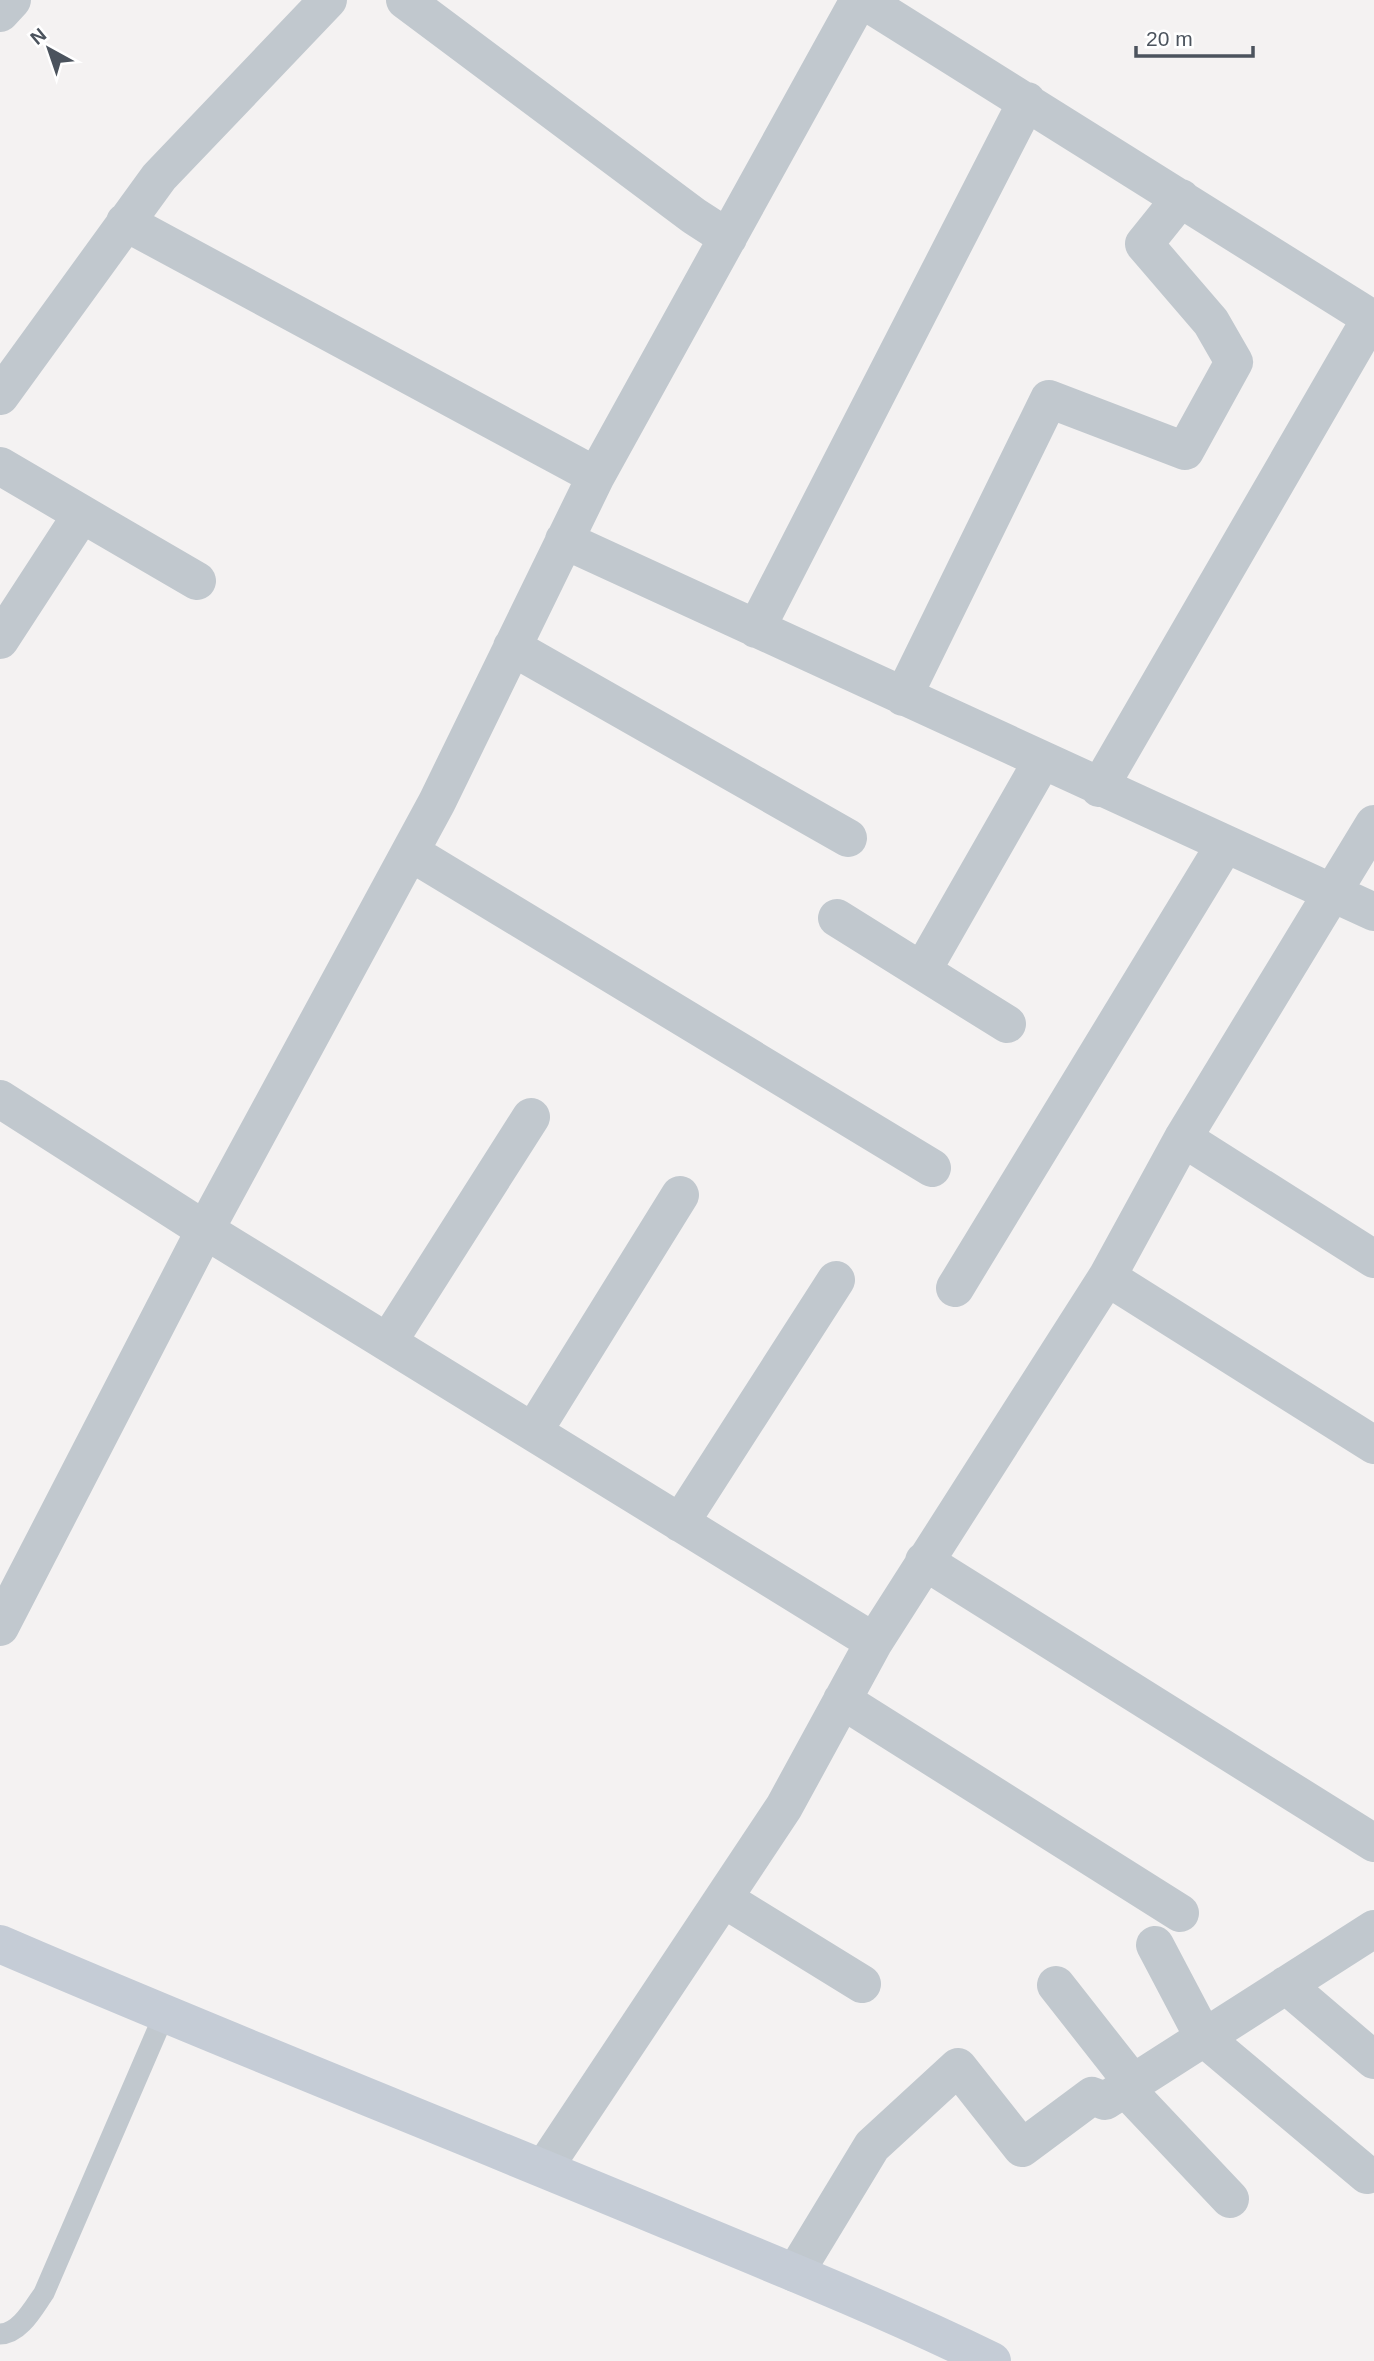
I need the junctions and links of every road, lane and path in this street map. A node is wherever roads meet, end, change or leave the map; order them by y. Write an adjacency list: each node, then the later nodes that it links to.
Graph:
1 (12, 0): 5 (street)
2 (328, 0): 8 (street)
3 (405, 0): 9 (street)
4 (861, 0): 6 (street); 9 (street)
5 (0, 13)
6 (1027, 102): 7 (street); 17 (street)
7 (1181, 198): 10 (street); 20 (street)
8 (125, 222): 11 (street); 13 (street)
9 (728, 238): 13 (street)
10 (1373, 319): 22 (street)
11 (0, 396)
12 (0, 466): 14 (street)
13 (596, 476): 15 (street)
14 (82, 514): 16 (street); 18 (street)
15 (564, 540): 17 (street); 19 (street)
16 (197, 581)
17 (756, 629): 20 (street)
18 (0, 640)
19 (512, 648): 24 (street); 26 (street)
20 (903, 697): 21 (street)
21 (1042, 761): 22 (street); 30 (street)
22 (1099, 788): 25 (street)
23 (1374, 824): 27 (street)
24 (848, 838)
25 (1224, 846): 27 (street); 41 (street)
26 (410, 852): 35 (street); 37 (street)
27 (1332, 895): 28 (street); 34 (street)
28 (1374, 912)
29 (836, 918): 30 (street)
30 (922, 971): 31 (street)
31 (1007, 1024)
32 (0, 1099): 37 (street)
33 (531, 1117): 42 (street)
34 (1183, 1138): 38 (street); 39 (street)
35 (932, 1168)
36 (680, 1195): 43 (street)
37 (205, 1230): 42 (street); 47 (street)
38 (1374, 1259)
39 (1107, 1277): 44 (street); 46 (street)
40 (836, 1280): 45 (street)
41 (955, 1288)
42 (388, 1342): 43 (street)
43 (534, 1432): 45 (street)
44 (1374, 1445)
45 (680, 1522): 48 (street)
46 (924, 1560): 48 (street); 50 (street)
47 (0, 1627)
48 (874, 1642): 49 (street)
49 (842, 1700): 51 (street); 52 (street)
50 (1374, 1843)
51 (724, 1899): 56 (street); 63 (street)
52 (1180, 1913)
53 (1374, 1929): 58 (street)
54 (0, 1944): 59 (street)
55 (1155, 1945): 60 (street)
56 (862, 1984)
57 (1056, 1985): 62 (street)
58 (1286, 1985): 60 (street); 61 (street)
59 (164, 2015): 63 (street); 67 (lane)
60 (1204, 2038): 62 (street); 64 (street)
61 (1374, 2060)
62 (1129, 2086): 65 (street); 66 (street)
63 (544, 2168): 66 (street)
64 (1367, 2175)
65 (1230, 2199)
66 (795, 2273): 68 (street)
67 (0, 2334)
68 (992, 2361)

